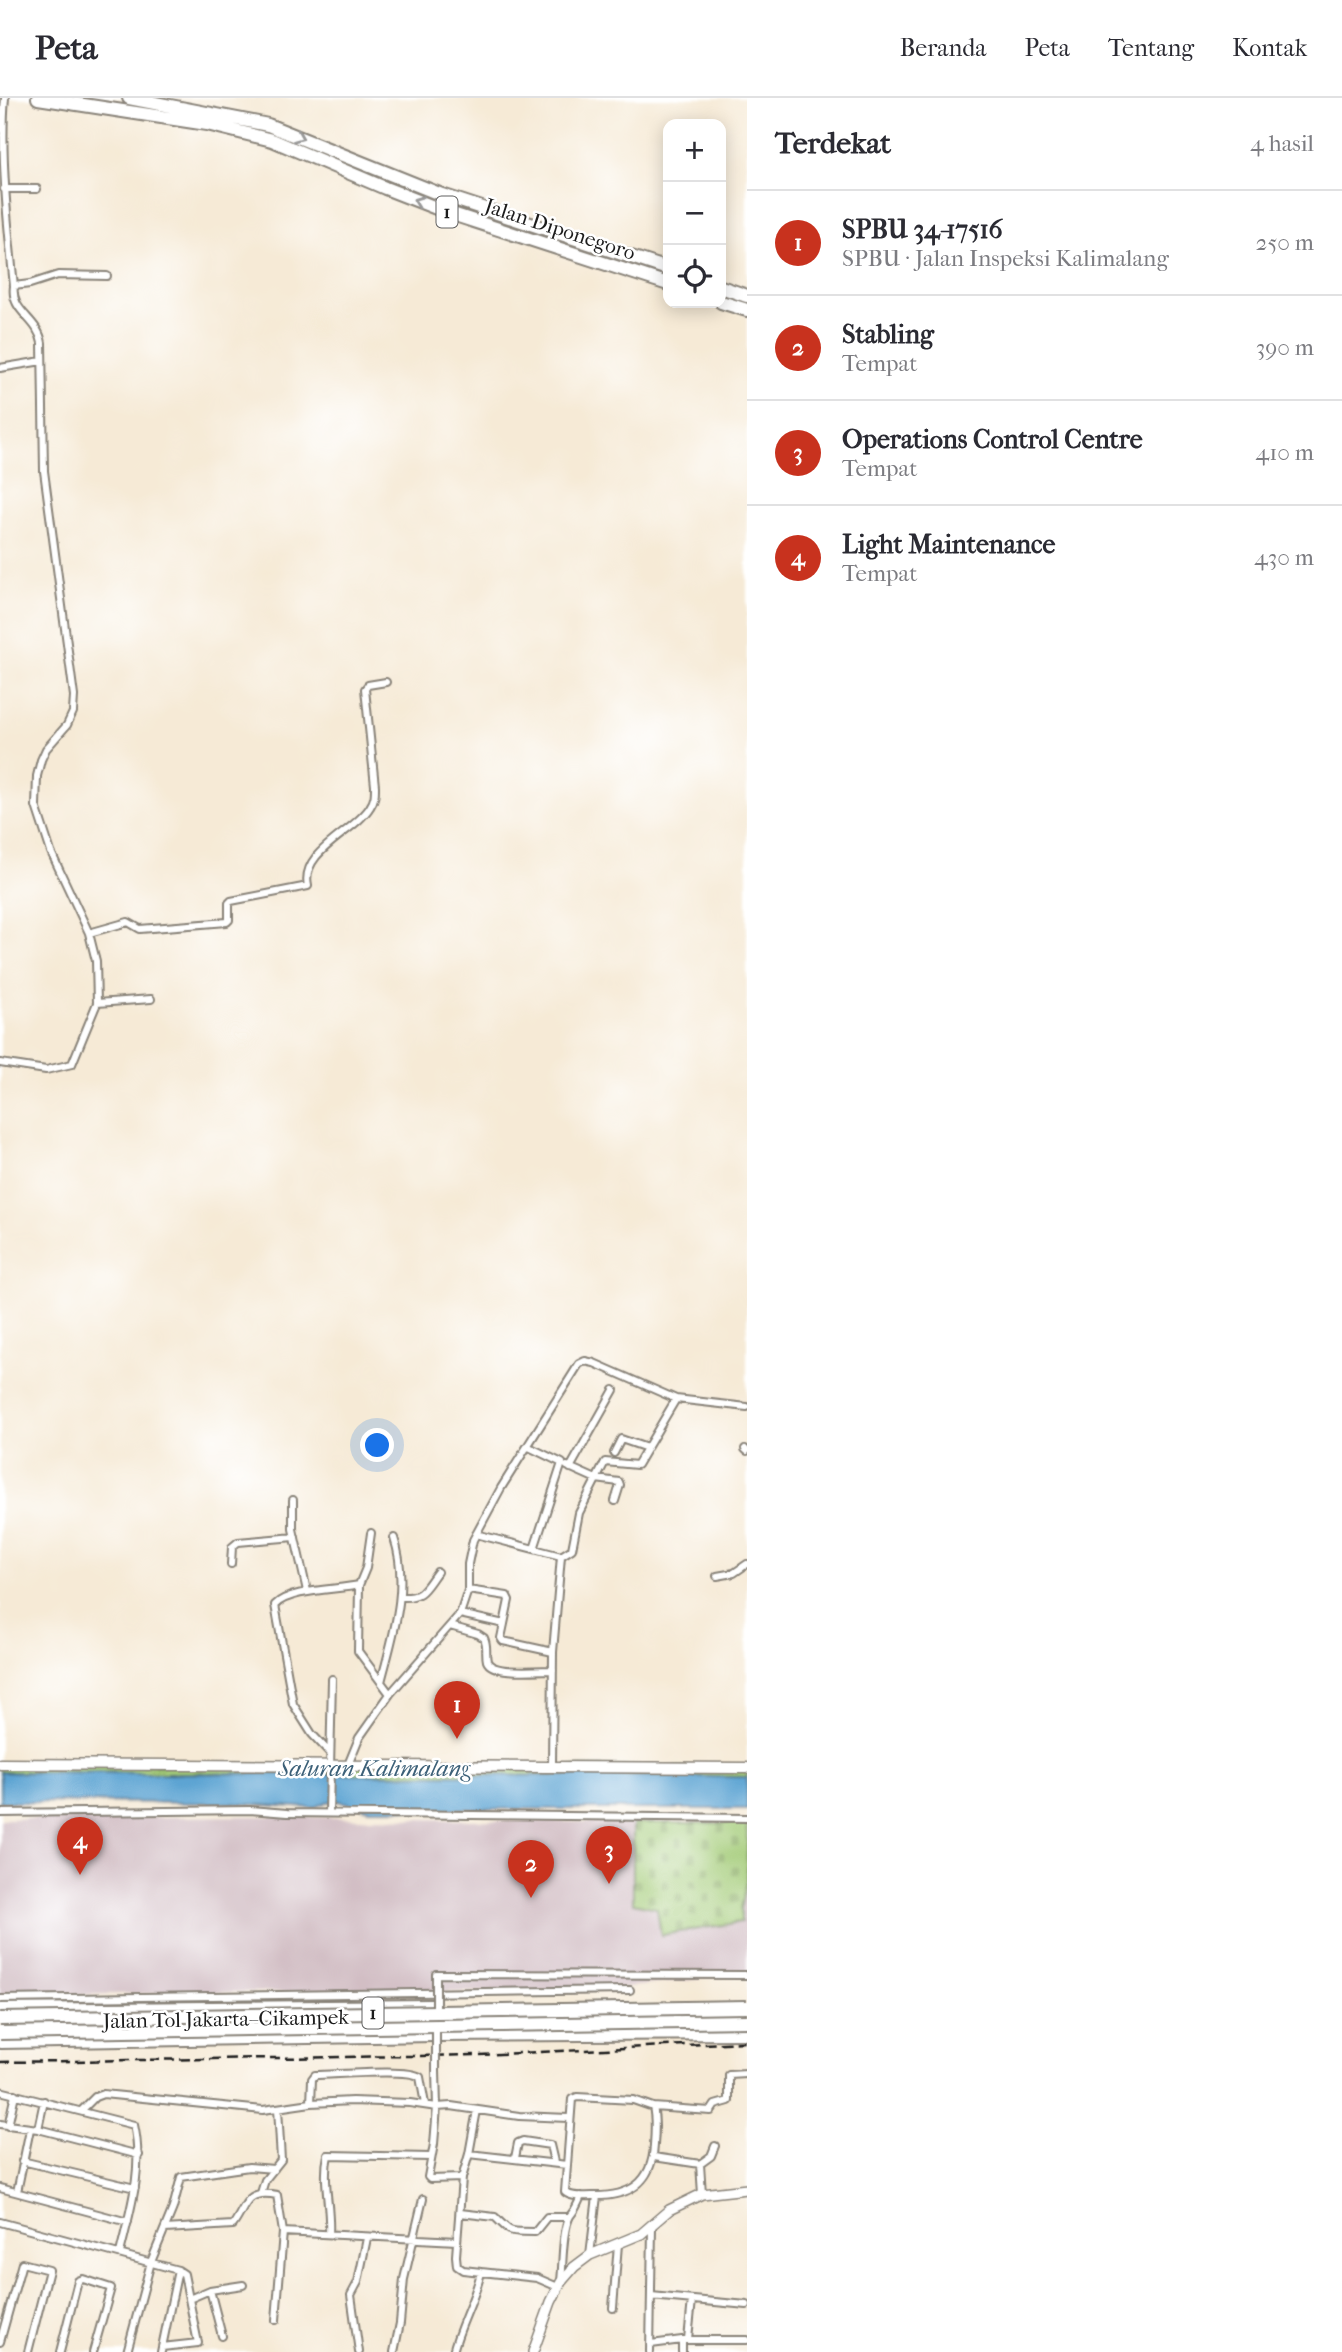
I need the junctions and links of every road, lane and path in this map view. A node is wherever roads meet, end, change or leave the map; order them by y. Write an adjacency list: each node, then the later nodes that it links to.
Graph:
1 (5, 98): 4 (street)
2 (38, 98): 8 (highway, Jalan Diponegoro / 1, one-way to 2)
3 (129, 98): 6 (highway, Jalan Diponegoro / 1, one-way to 6)
4 (4, 189): 5 (street); 9 (street)
5 (37, 189)
6 (663, 267)
7 (107, 276): 9 (street)
8 (663, 282)
9 (14, 286): 14 (street)
10 (726, 289): 11 (highway)
11 (747, 296)
12 (726, 304): 13 (highway)
13 (747, 310)
14 (41, 361): 15 (street); 17 (street)
15 (0, 368)
16 (386, 682): 17 (street)
17 (89, 933): 19 (street)
18 (151, 999): 19 (street)
19 (97, 1003): 20 (street)
20 (0, 1063)
21 (614, 1390): 28 (street)
22 (676, 1399): 23 (street); 24 (street); 25 (street)
23 (747, 1407)
24 (529, 1447): 27 (street); 33 (street)
25 (647, 1448): 26 (street); 29 (street)
26 (614, 1453)
27 (562, 1463): 28 (street); 36 (street)
28 (570, 1468): 29 (street)
29 (596, 1479): 31 (street); 37 (street)
30 (293, 1500): 34 (street)
31 (615, 1501)
32 (371, 1533): 42 (street)
33 (476, 1534): 36 (street); 43 (street)
34 (295, 1537): 38 (street); 44 (street)
35 (394, 1538): 45 (street)
36 (534, 1549): 37 (street)
37 (561, 1556): 49 (street)
38 (231, 1564)
39 (747, 1564): 41 (street)
40 (437, 1572): 45 (street)
41 (717, 1576)
42 (359, 1585): 44 (street); 52 (street)
43 (468, 1590): 46 (street); 47 (street)
44 (307, 1591): 54 (street)
45 (401, 1597): 52 (street)
46 (460, 1614): 47 (street); 48 (street)
47 (503, 1624): 49 (street)
48 (450, 1626): 50 (street); 53 (street)
49 (553, 1652): 50 (street)
50 (553, 1670): 57 (street)
51 (332, 1679): 54 (street)
52 (381, 1682): 53 (street)
53 (390, 1694): 56 (street)
54 (329, 1752): 59 (street)
55 (0, 1764): 59 (main road)
56 (348, 1765): 57 (main road); 59 (main road)
57 (552, 1767): 58 (main road)
58 (747, 1768)
59 (329, 1769): 60 (street)
60 (329, 1810): 61 (street); 62 (street)
61 (0, 1813)
62 (747, 1818)
63 (747, 1975): 79 (street, bridge)
64 (630, 1990): 65 (street)
65 (0, 1999)
66 (747, 2005): 67 (highway, Jalan Tol Jakarta–Cikampek / 1); 68 (highway, 1, bridge)
67 (0, 2010)
68 (0, 2019)
69 (747, 2021): 70 (highway, 1, bridge)
70 (0, 2033)
71 (747, 2033): 72 (highway, Jalan Tol Jakarta–Cikampek / 1)
72 (0, 2042)
73 (747, 2074): 80 (street)
74 (0, 2091): 75 (street)
75 (15, 2094): 76 (street); 85 (street)
76 (44, 2101): 83 (street); 86 (street)
77 (312, 2103): 78 (street); 78 (street); 81 (street)
78 (425, 2104): 79 (street)
79 (437, 2107): 82 (street); 90 (street)
80 (653, 2107): 84 (street); 91 (street)
81 (278, 2108): 83 (street); 97 (street)
82 (477, 2110): 84 (street); 88 (street)
83 (81, 2111): 89 (street)
84 (569, 2118): 96 (street)
85 (4, 2125): 86 (street)
86 (34, 2129): 89 (street); 93 (street)
87 (715, 2146): 95 (street)
88 (469, 2154): 92 (street); 98 (street)
89 (139, 2155): 100 (street)
90 (431, 2157): 98 (street); 115 (street)
91 (654, 2157): 95 (street); 106 (street)
92 (516, 2158): 94 (street); 94 (street)
93 (22, 2161): 100 (street); 102 (street)
94 (554, 2162): 96 (street)
95 (700, 2164): 104 (street)
96 (567, 2165): 105 (street)
97 (274, 2169): 103 (street); 113 (street)
98 (461, 2178): 108 (street)
99 (0, 2188): 102 (street)
100 (135, 2188): 111 (street)
101 (747, 2189): 104 (street)
102 (17, 2192): 111 (street)
103 (261, 2193): 113 (street); 114 (street)
104 (702, 2194): 112 (street)
105 (581, 2196): 106 (street); 109 (street)
106 (597, 2196): 121 (street)
107 (423, 2199): 117 (street)
108 (460, 2213): 109 (street); 118 (street)
109 (569, 2217): 125 (street)
110 (0, 2222): 120 (street)
111 (128, 2222): 120 (street)
112 (652, 2227): 119 (street); 128 (street)
113 (165, 2229): 122 (street)
114 (283, 2232): 115 (street); 133 (street)
115 (329, 2234): 116 (street)
116 (367, 2238): 117 (street); 144 (street)
117 (412, 2240): 118 (street); 145 (street)
118 (457, 2241): 124 (street)
119 (618, 2244): 121 (street); 132 (street)
120 (120, 2253): 122 (street)
121 (590, 2255): 125 (street)
122 (151, 2262): 123 (street); 143 (street)
123 (178, 2270): 129 (street); 139 (street)
124 (481, 2272): 125 (street); 146 (street)
125 (560, 2284): 147 (street)
126 (243, 2285): 127 (street)
127 (210, 2290): 129 (street); 134 (street)
128 (651, 2296): 130 (street); 138 (street)
129 (190, 2299): 139 (street)
130 (692, 2300): 131 (street); 135 (street)
131 (747, 2305)
132 (613, 2308)
133 (276, 2320)
134 (222, 2336)
135 (685, 2339): 136 (street); 138 (street); 148 (street)
136 (747, 2340)
137 (0, 2342): 140 (street)
138 (651, 2348)
139 (161, 2349)
140 (28, 2352)
141 (60, 2352): 142 (street)
142 (93, 2352)
143 (127, 2352)
144 (359, 2352)
145 (394, 2352)
146 (453, 2352)
147 (533, 2352)
148 (682, 2352)

